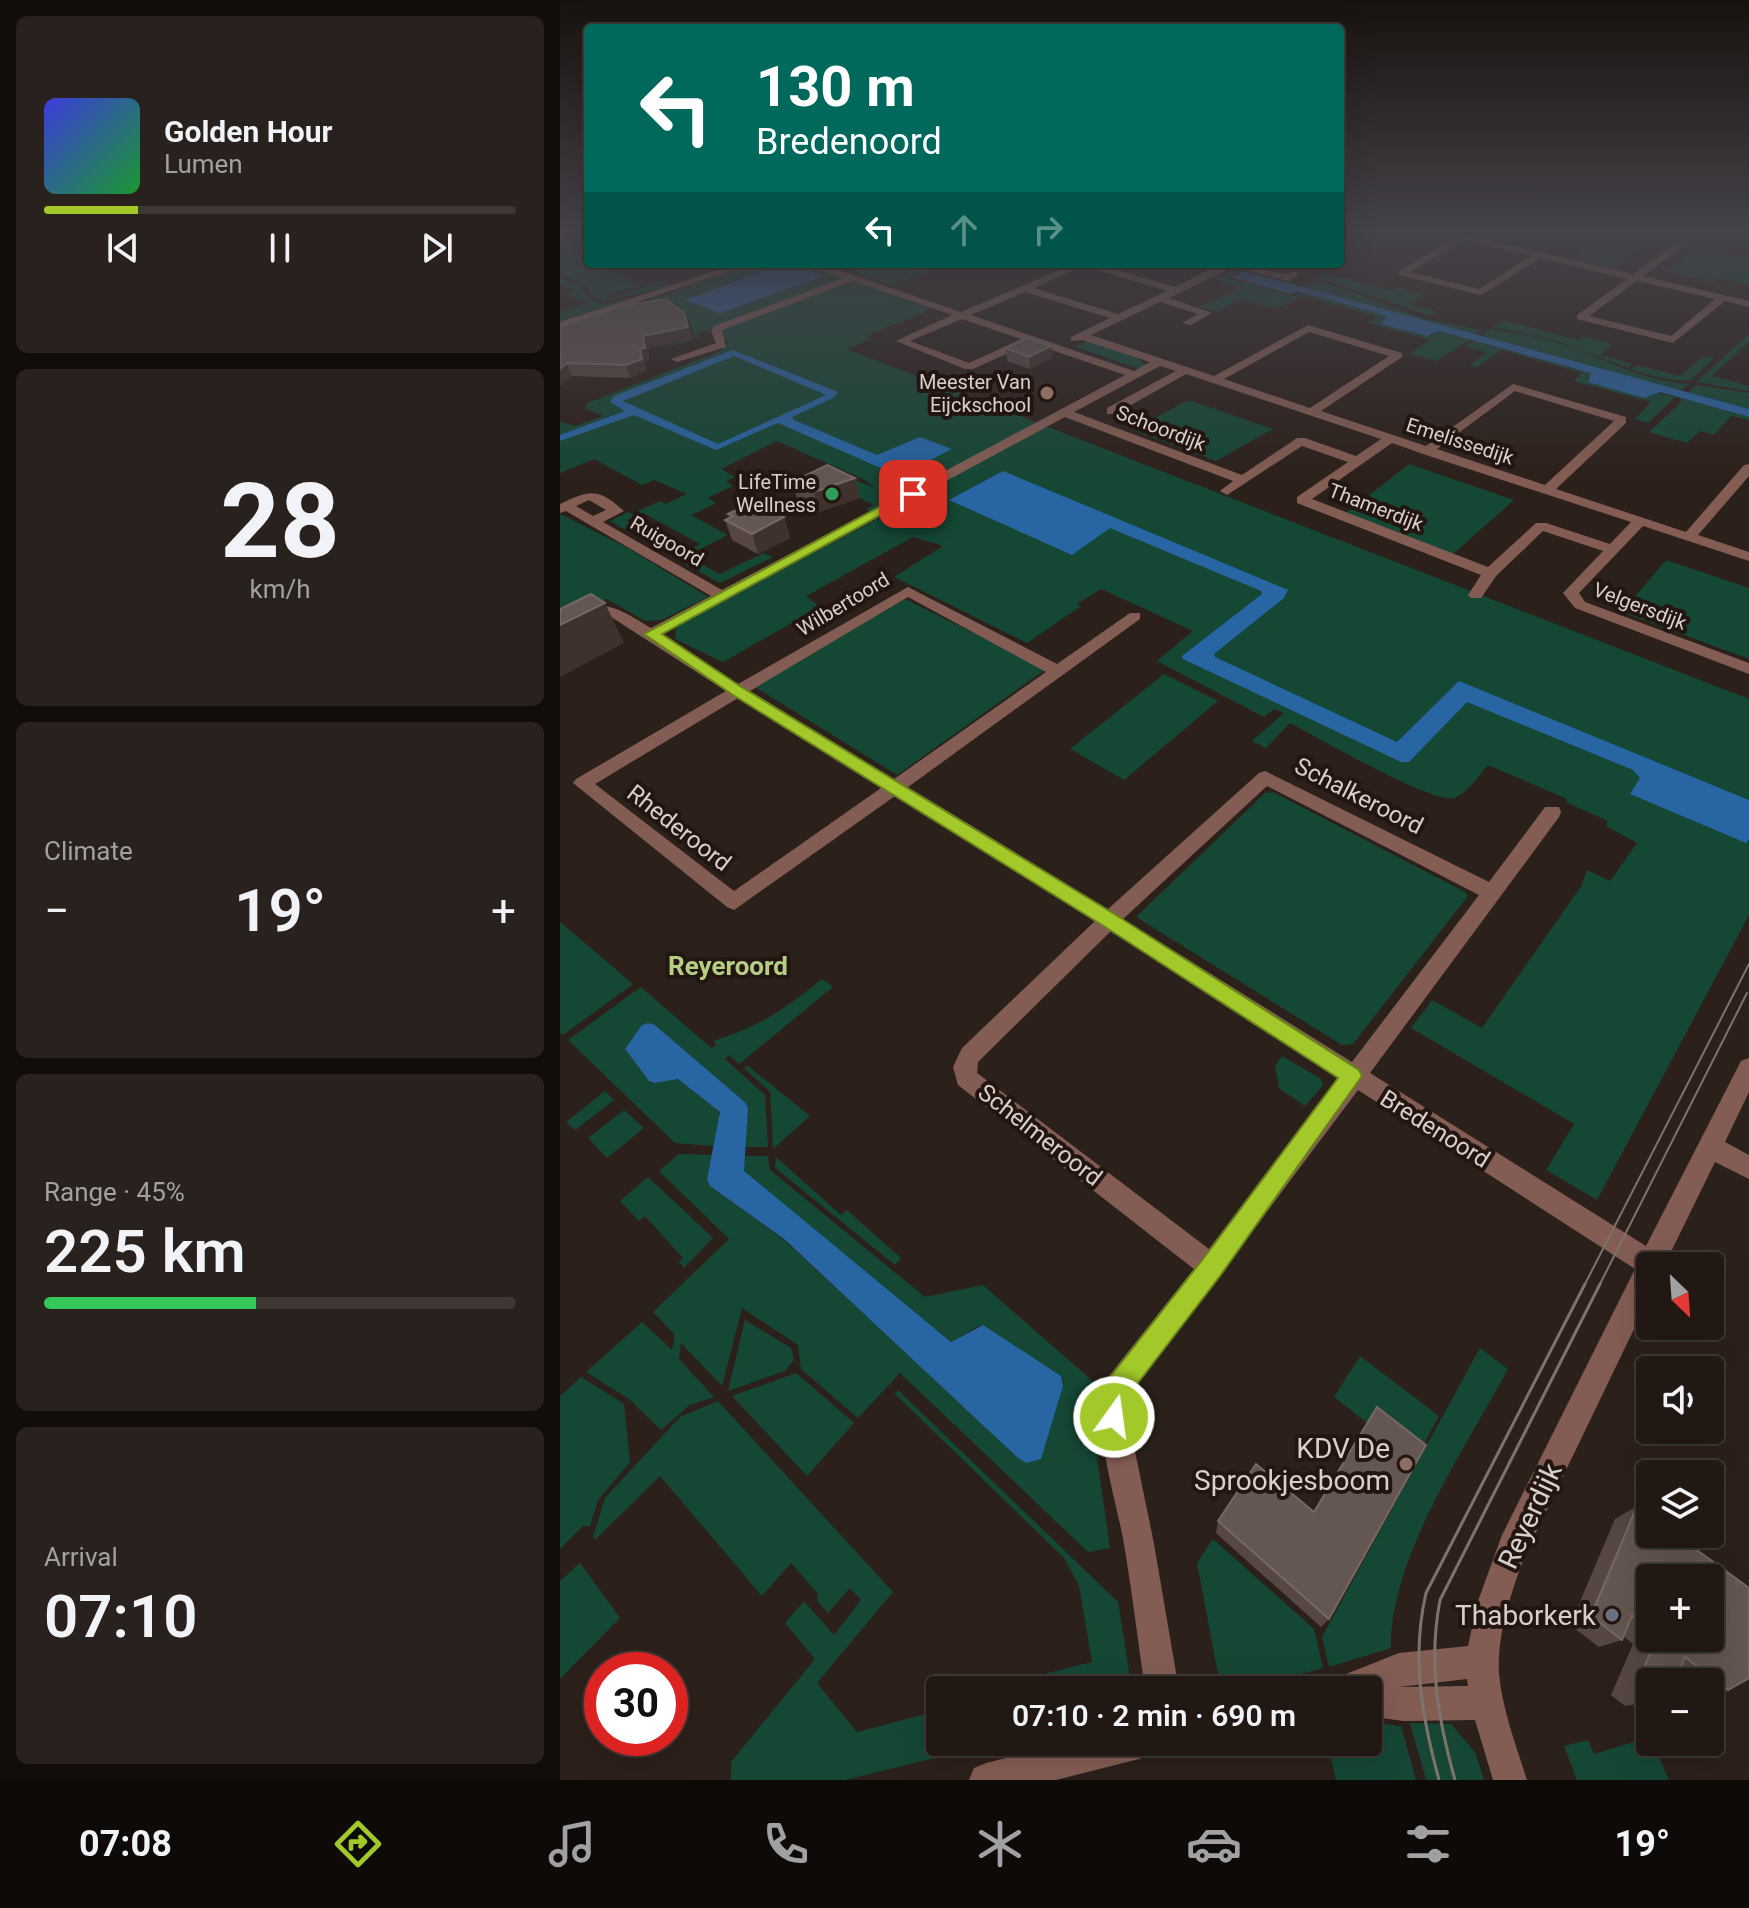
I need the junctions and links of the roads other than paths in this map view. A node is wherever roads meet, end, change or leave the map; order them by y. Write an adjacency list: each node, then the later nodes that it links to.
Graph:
1 (587, 316): 12 (street)
2 (750, 316): 16 (street)
3 (958, 316): 14 (street)
4 (963, 316): 14 (street)
5 (1113, 316): 10 (street)
6 (1123, 316): 10 (street)
7 (1201, 316): 11 (street)
8 (1582, 316): 9 (street)
9 (1701, 316)
10 (1119, 318): 13 (street)
11 (1187, 323)
12 (560, 325)
13 (1082, 336): 15 (street); 17 (street, Emelissedijk)
14 (1031, 339): 15 (street)
15 (1057, 348): 19 (street)
16 (677, 359)
17 (1159, 362): 18 (street, Emelissedijk); 19 (street)
18 (1186, 370): 20 (street, Emelissedijk); 21 (street)
19 (1135, 375): 23 (street)
20 (1215, 380): 22 (street, Emelissedijk); 22 (street)
21 (1111, 411)
22 (1312, 412): 24 (street, Emelissedijk)
23 (1065, 413): 28 (street, Schoordijk); 39 (street)
24 (1389, 439): 25 (street, Emelissedijk); 26 (street, Thamerdijk)
25 (1427, 451): 29 (street, Emelissedijk); 29 (street)
26 (1357, 461): 28 (street); 37 (street, Thamerdijk)
27 (1749, 468): 34 (street)
28 (1243, 480): 30 (street)
29 (1547, 490): 33 (street, Emelissedijk)
30 (1227, 491)
31 (563, 507): 32 (street, Ruigoord); 32 (street, Ruigoord)
32 (593, 521): 39 (street, Ruigoord)
33 (1640, 521): 34 (street, Emelissedijk); 35 (street, Velgersdijk)
34 (1688, 538): 36 (street, Emelissedijk)
35 (1610, 549): 37 (street); 43 (street, Velgersdijk)
36 (1749, 557)
37 (1490, 573): 38 (street)
38 (1476, 595)
39 (722, 596): 42 (street)
40 (1135, 616): 44 (street)
41 (560, 626): 42 (street, Bredenoord)
42 (651, 634): 45 (street, Bredenoord)
43 (1749, 669)
44 (1057, 671): 45 (street, Wilbertoord); 46 (street)
45 (738, 691): 46 (street, Bredenoord); 46 (street, Rhederoord)
46 (894, 788): 49 (street, Bredenoord)
47 (1552, 812): 48 (street)
48 (1491, 892): 49 (street, Schalkeroord); 51 (street)
49 (1109, 920): 51 (street, Bredenoord); 56 (street, Schelmeroord)
50 (1749, 1068): 52 (street, Reyerdijk)
51 (1352, 1076): 55 (street, Bredenoord); 56 (street)
52 (1711, 1147): 53 (street); 54 (street, Reyerdijk)
53 (1749, 1168)
54 (1658, 1252)
55 (1636, 1256)
56 (1212, 1267): 59 (street)
57 (1636, 1296): 58 (street, Reyerdijk)
58 (1482, 1661): 60 (street); 62 (street, Reyerdijk)
59 (1160, 1676)
60 (1382, 1677)
61 (1382, 1701): 62 (street)
62 (1489, 1703): 65 (street, Reyerdijk)
63 (1083, 1756): 64 (street)
64 (986, 1780)
65 (1510, 1780)

